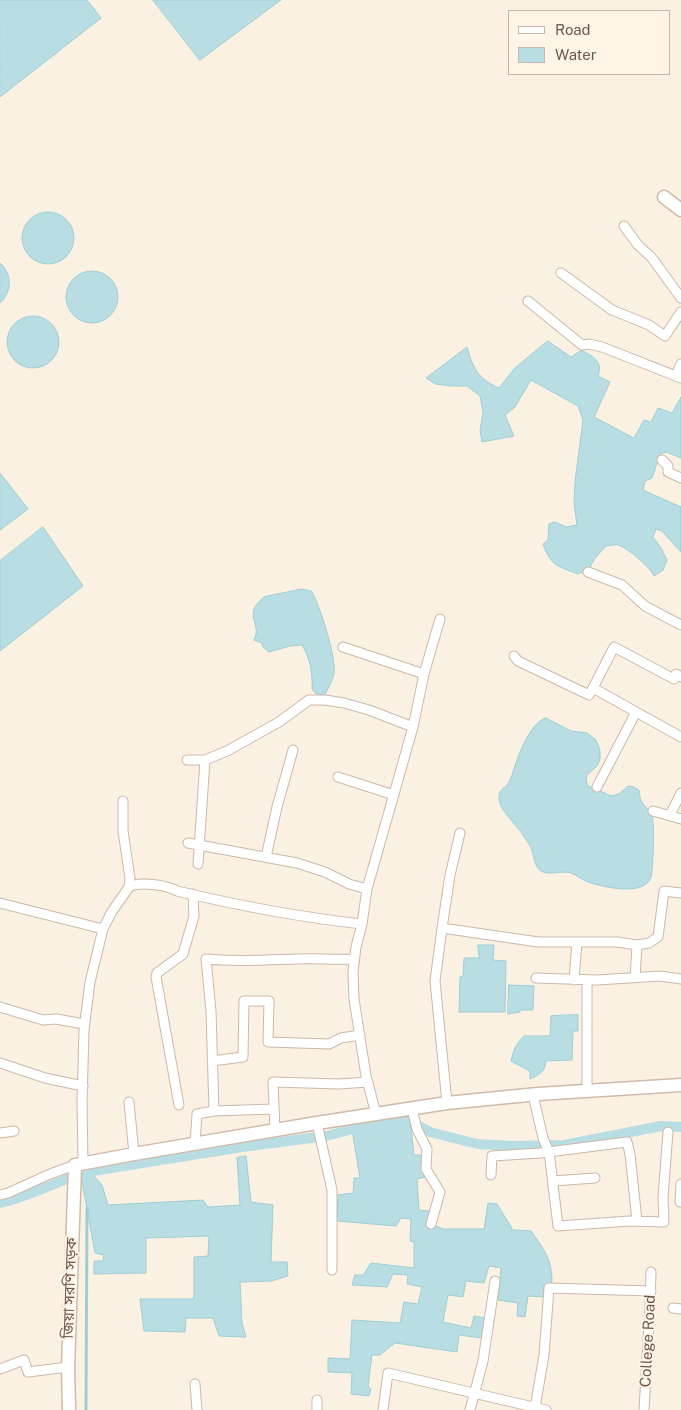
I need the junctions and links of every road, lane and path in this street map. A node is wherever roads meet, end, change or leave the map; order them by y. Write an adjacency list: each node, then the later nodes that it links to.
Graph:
1 (664, 197): 2 (main road)
2 (681, 210)
3 (624, 226): 5 (street)
4 (561, 273): 7 (street)
5 (680, 294)
6 (528, 301): 9 (street)
7 (681, 312)
8 (681, 364): 9 (street)
9 (679, 377)
10 (662, 460): 11 (street)
11 (681, 478)
12 (588, 572): 14 (street)
13 (440, 619): 17 (street)
14 (681, 625)
15 (344, 647): 17 (street)
16 (514, 656): 19 (street)
17 (424, 674): 21 (street)
18 (681, 677): 19 (street)
19 (593, 688): 20 (street)
20 (636, 712): 22 (street); 27 (street)
21 (413, 727): 25 (street); 29 (street)
22 (681, 736)
23 (293, 750): 37 (street)
24 (187, 760): 25 (street)
25 (205, 760): 36 (street)
26 (338, 777): 29 (street)
27 (598, 787)
28 (681, 793): 32 (street)
29 (394, 795): 40 (street)
30 (123, 801): 39 (street)
31 (653, 810): 32 (street)
32 (670, 816): 33 (street)
33 (681, 819)
34 (460, 833): 45 (street)
35 (188, 843): 36 (street)
36 (199, 844): 37 (street); 38 (street)
37 (266, 857): 40 (street)
38 (198, 864)
39 (129, 887): 42 (street); 46 (street)
40 (367, 889): 44 (street)
41 (681, 893): 48 (street)
42 (193, 894): 44 (street); 67 (street)
43 (0, 904): 46 (street)
44 (362, 924): 49 (street)
45 (442, 928): 47 (street); 66 (street)
46 (103, 929): 56 (street)
47 (577, 942): 48 (street); 53 (street)
48 (637, 945): 51 (street)
49 (354, 959): 57 (street); 58 (street)
50 (536, 978): 53 (street)
51 (635, 978): 52 (street); 54 (street)
52 (681, 979)
53 (574, 980): 54 (street)
54 (587, 980): 63 (street)
55 (0, 1007): 56 (street)
56 (84, 1024): 62 (street)
57 (360, 1035): 58 (street); 60 (street)
58 (212, 1061): 69 (street)
59 (0, 1063): 62 (street)
60 (368, 1082): 68 (street); 71 (street)
61 (681, 1085): 63 (main road)
62 (83, 1086): 80 (street)
63 (587, 1092): 64 (main road)
64 (533, 1095): 66 (main road); 78 (street)
65 (129, 1102): 79 (street)
66 (448, 1103): 70 (main road)
67 (179, 1105)
68 (273, 1110): 69 (street); 74 (street)
69 (214, 1111): 77 (street)
70 (412, 1112): 71 (main road); 88 (street)
71 (376, 1114): 72 (main road)
72 (317, 1126): 74 (main road); 89 (street)
73 (14, 1131): 76 (street)
74 (275, 1131): 77 (main road)
75 (668, 1132): 87 (street)
76 (0, 1133)
77 (195, 1144): 79 (main road)
78 (549, 1152): 81 (street); 83 (street); 87 (street)
79 (134, 1154): 80 (main road)
80 (78, 1166): 85 (street); 93 (main road, জিয়া সরণি সড়ক)
81 (491, 1175)
82 (595, 1178): 83 (street)
83 (553, 1181): 87 (street)
84 (681, 1184): 86 (street)
85 (0, 1195)
86 (680, 1202)
87 (637, 1221)
88 (431, 1224)
89 (332, 1270)
90 (651, 1272): 92 (street, College Road)
91 (494, 1281): 96 (street)
92 (651, 1291): 98 (street); 105 (street, College Road)
93 (68, 1366): 94 (street); 99 (main road, জিয়া সরণি সড়ক)
94 (0, 1369)
95 (196, 1384): 100 (street)
96 (474, 1392): 98 (street); 102 (street); 103 (street)
97 (317, 1400): 101 (street)
98 (535, 1408): 104 (street)
99 (69, 1410)
100 (197, 1410)
101 (317, 1410)
102 (383, 1410)
103 (470, 1410)
104 (546, 1410)
105 (644, 1410)

